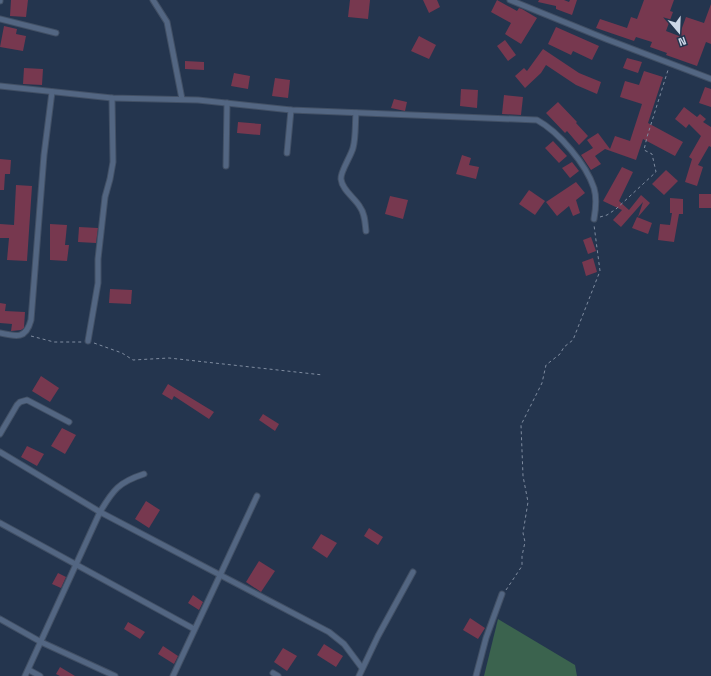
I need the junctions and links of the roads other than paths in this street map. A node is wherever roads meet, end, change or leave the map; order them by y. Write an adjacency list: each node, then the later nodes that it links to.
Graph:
1 (153, 0): 9 (street)
2 (510, 0): 5 (street)
3 (0, 19): 4 (street)
4 (56, 33)
5 (711, 79)
6 (0, 86): 7 (street)
7 (52, 92): 8 (street); 17 (street)
8 (112, 98): 9 (street); 18 (street)
9 (182, 99): 10 (street)
10 (227, 103): 11 (street); 14 (street)
11 (291, 110): 12 (street); 13 (street)
12 (356, 114): 15 (street); 16 (street)
13 (287, 153)
14 (226, 166)
15 (594, 219)
16 (366, 231)
17 (0, 333)
18 (88, 341)
19 (69, 422): 20 (street)
20 (0, 434)
21 (0, 452): 24 (street)
22 (144, 474): 24 (street)
23 (258, 496): 28 (street)
24 (100, 512): 26 (street); 28 (street)
25 (0, 523): 26 (street)
26 (77, 564): 31 (street); 32 (street)
27 (414, 572): 33 (street)
28 (219, 575): 31 (street); 33 (street)
29 (502, 594): 40 (street)
30 (0, 619): 32 (street)
31 (194, 629): 38 (street)
32 (41, 642): 34 (street); 37 (street)
33 (362, 668): 39 (street)
34 (29, 670): 35 (street); 36 (street)
35 (25, 676)
36 (40, 676)
37 (115, 676)
38 (173, 676)
39 (359, 676)
40 (476, 676)

